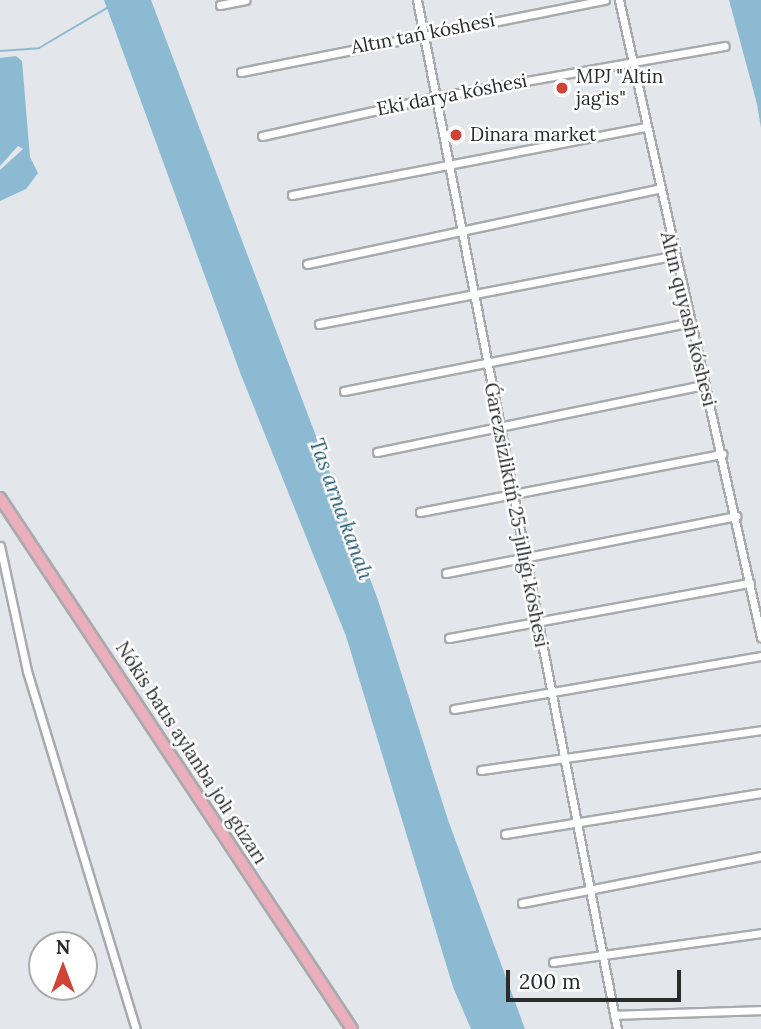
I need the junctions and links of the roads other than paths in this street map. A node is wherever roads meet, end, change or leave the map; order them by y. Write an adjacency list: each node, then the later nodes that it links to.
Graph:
1 (246, 0): 5 (street)
2 (417, 0): 6 (street, Ǵarezsizliktiń 25-jıllıǵı kóshesi)
3 (605, 0): 6 (street, Altın tań kóshesi)
4 (619, 0): 8 (street, Altın quyash kóshesi)
5 (220, 5)
6 (424, 32): 9 (street, Altın tań kóshesi); 10 (street, Ǵarezsizliktiń 25-jıllıǵı kóshesi)
7 (725, 46): 8 (street, Eki darya kóshesi)
8 (632, 64): 10 (street, Eki darya kóshesi); 11 (street, Altın quyash kóshesi)
9 (241, 72)
10 (435, 97): 12 (street, Eki darya kóshesi); 13 (street, Ǵarezsizliktiń 25-jıllıǵı kóshesi)
11 (645, 127): 13 (street); 14 (street, Altın quyash kóshesi)
12 (262, 136)
13 (446, 165): 15 (street); 16 (street, Ǵarezsizliktiń 25-jıllıǵı kóshesi)
14 (657, 189): 16 (street); 17 (street, Altın quyash kóshesi)
15 (292, 195)
16 (459, 230): 18 (street); 19 (street, Ǵarezsizliktiń 25-jıllıǵı kóshesi)
17 (673, 256): 19 (street); 20 (street, Altın quyash kóshesi)
18 (307, 264)
19 (471, 295): 21 (street); 22 (street, Ǵarezsizliktiń 25-jıllıǵı kóshesi)
20 (688, 323): 22 (street); 23 (street, Altın quyash kóshesi)
21 (319, 324)
22 (486, 359): 24 (street); 25 (street, Ǵarezsizliktiń 25-jıllıǵı kóshesi)
23 (704, 385): 25 (street); 27 (street, Altın quyash kóshesi)
24 (344, 391)
25 (499, 424): 26 (street); 28 (street, Ǵarezsizliktiń 25-jıllıǵı kóshesi)
26 (377, 452)
27 (722, 454): 28 (street); 31 (street, Altın quyash kóshesi)
28 (512, 494): 30 (street); 33 (street, Ǵarezsizliktiń 25-jıllıǵı kóshesi)
29 (0, 498): 57 (main road, Nókis batıs aylanba jolı gúzarı)
30 (420, 512)
31 (736, 516): 33 (street); 35 (street, Altın quyash kóshesi)
32 (0, 546): 56 (street)
33 (523, 556): 34 (street); 36 (street, Ǵarezsizliktiń 25-jıllıǵı kóshesi)
34 (446, 573)
35 (750, 583): 36 (street); 37 (street, Altın quyash kóshesi)
36 (536, 620): 38 (street); 40 (street, Ǵarezsizliktiń 25-jıllıǵı kóshesi)
37 (761, 637)
38 (449, 638)
39 (761, 656): 40 (street)
40 (551, 690): 41 (street); 43 (street, Ǵarezsizliktiń 25-jıllıǵı kóshesi)
41 (454, 709)
42 (761, 730): 43 (street)
43 (565, 754): 44 (street); 46 (street, Ǵarezsizliktiń 25-jıllıǵı kóshesi)
44 (481, 770)
45 (761, 793): 46 (street)
46 (578, 819): 47 (street); 49 (street, Ǵarezsizliktiń 25-jıllıǵı kóshesi)
47 (505, 834)
48 (761, 856): 49 (street)
49 (589, 886): 50 (street); 52 (street, Ǵarezsizliktiń 25-jıllıǵı kóshesi)
50 (522, 903)
51 (761, 933): 52 (street)
52 (602, 954): 53 (street); 55 (street, Ǵarezsizliktiń 25-jıllıǵı kóshesi)
53 (552, 962)
54 (761, 1010): 55 (street)
55 (614, 1015): 58 (street, Ǵarezsizliktiń 25-jıllıǵı kóshesi)
56 (136, 1029)
57 (352, 1029)
58 (617, 1029)

